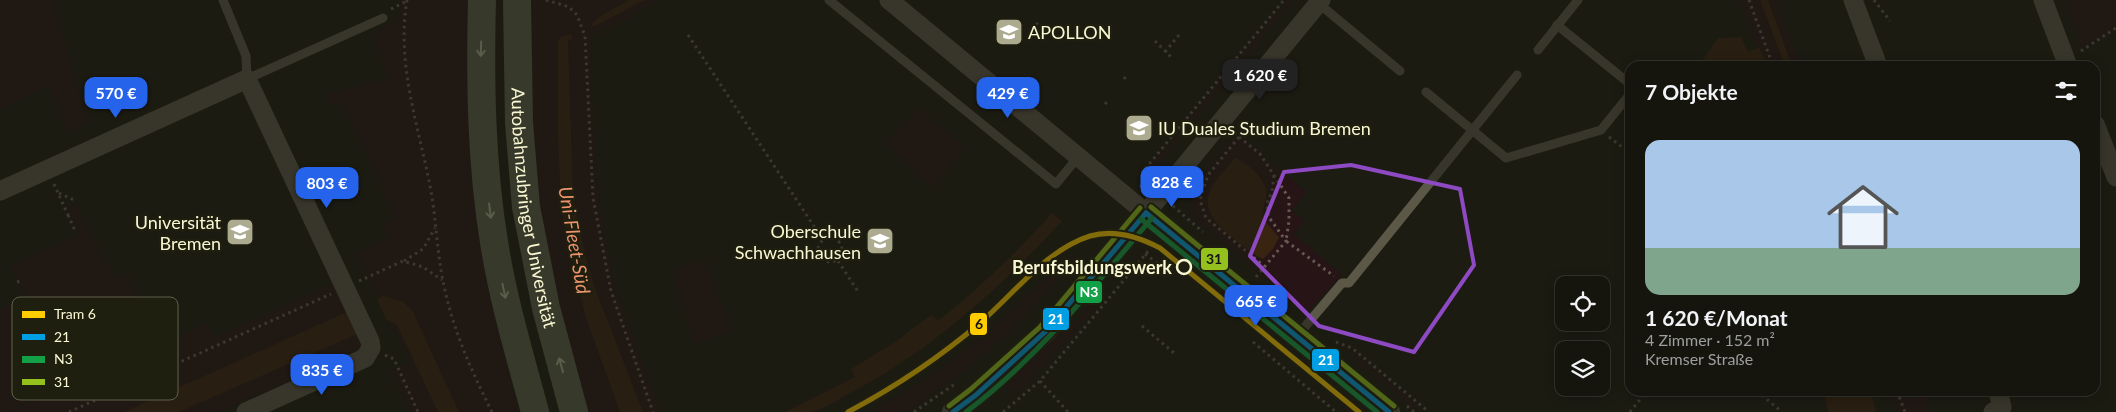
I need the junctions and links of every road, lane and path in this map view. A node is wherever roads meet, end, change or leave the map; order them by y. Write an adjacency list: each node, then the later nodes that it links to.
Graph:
1 (223, 0): 34 (lane)
2 (407, 0): 56 (path)
3 (482, 0): 87 (main road, one-way to 87)
4 (517, 0): 88 (main road, Autobahnzubringer Universität, one-way to 4)
5 (546, 0): 89 (path)
6 (829, 0): 47 (lane)
7 (889, 0): 47 (street)
8 (1284, 0): 51 (path)
9 (1578, 0): 18 (lane)
10 (1749, 0): 27 (path)
11 (1852, 0): 28 (street)
12 (1874, 0): 16 (path)
13 (2043, 0): 29 (street)
14 (1320, 2): 31 (lane); 41 (street)
15 (383, 18): 34 (lane)
16 (1890, 22)
17 (1036, 23): 22 (path)
18 (1558, 26): 24 (lane); 36 (lane)
19 (2116, 28): 30 (path)
20 (688, 34): 58 (path)
21 (1179, 35): 25 (path)
22 (1056, 39)
23 (1155, 41): 25 (path)
24 (1538, 50)
25 (1165, 52): 26 (path)
26 (1171, 57)
27 (1771, 61)
28 (1876, 61)
29 (2066, 61)
30 (2070, 61)
31 (1400, 71)
32 (1128, 75): 35 (path)
33 (1517, 76): 43 (lane)
34 (247, 79): 48 (street); 67 (street)
35 (1124, 79)
36 (1625, 80)
37 (1426, 92): 43 (lane)
38 (1109, 100): 40 (path)
39 (1625, 100): 42 (lane)
40 (1105, 104)
41 (1220, 122): 44 (path); 55 (street)
42 (1601, 130): 43 (lane); 46 (path)
43 (1473, 131): 66 (lane)
44 (1239, 137): 49 (path); 62 (path)
45 (2100, 137): 50 (street)
46 (1625, 149)
47 (1078, 157): 55 (street)
48 (48, 169): 52 (street); 53 (path)
49 (1274, 174): 59 (path); 59 (path)
50 (2116, 177)
51 (1144, 182)
52 (0, 191)
53 (58, 192): 54 (path); 57 (path)
54 (74, 200)
55 (1146, 213): 70 (street); 91 (street)
56 (436, 227): 60 (path); 65 (path)
57 (76, 233)
58 (823, 240): 61 (path); 61 (path)
59 (1286, 241): 62 (path); 66 (path)
60 (404, 261): 65 (path); 67 (path)
61 (838, 261): 68 (path)
62 (1264, 266): 64 (path)
63 (1168, 271): 76 (path)
64 (1256, 277)
65 (442, 280): 86 (path)
66 (1342, 283): 70 (lane)
67 (346, 288): 73 (street); 75 (path)
68 (859, 293)
69 (1142, 326): 74 (path)
70 (1297, 336): 95 (street)
71 (1333, 341): 96 (path)
72 (1253, 342): 94 (path)
73 (371, 348): 84 (street); 85 (path)
74 (1174, 353)
75 (178, 363)
76 (1040, 381): 92 (path); 93 (path)
77 (958, 382): 90 (path)
78 (1643, 396): 97 (path)
79 (1763, 396): 98 (path)
80 (1899, 396): 99 (path)
81 (1999, 396): 100 (street)
82 (96, 400): 83 (path)
83 (69, 412)
84 (246, 412)
85 (418, 412)
86 (492, 412)
87 (535, 412)
88 (574, 412)
89 (653, 412)
90 (914, 412)
91 (953, 412)
92 (1002, 412)
93 (1068, 412)
94 (1336, 412)
95 (1389, 412)
96 (1430, 412)
97 (1630, 412)
98 (1782, 412)
99 (1905, 412)
100 (1993, 412)

